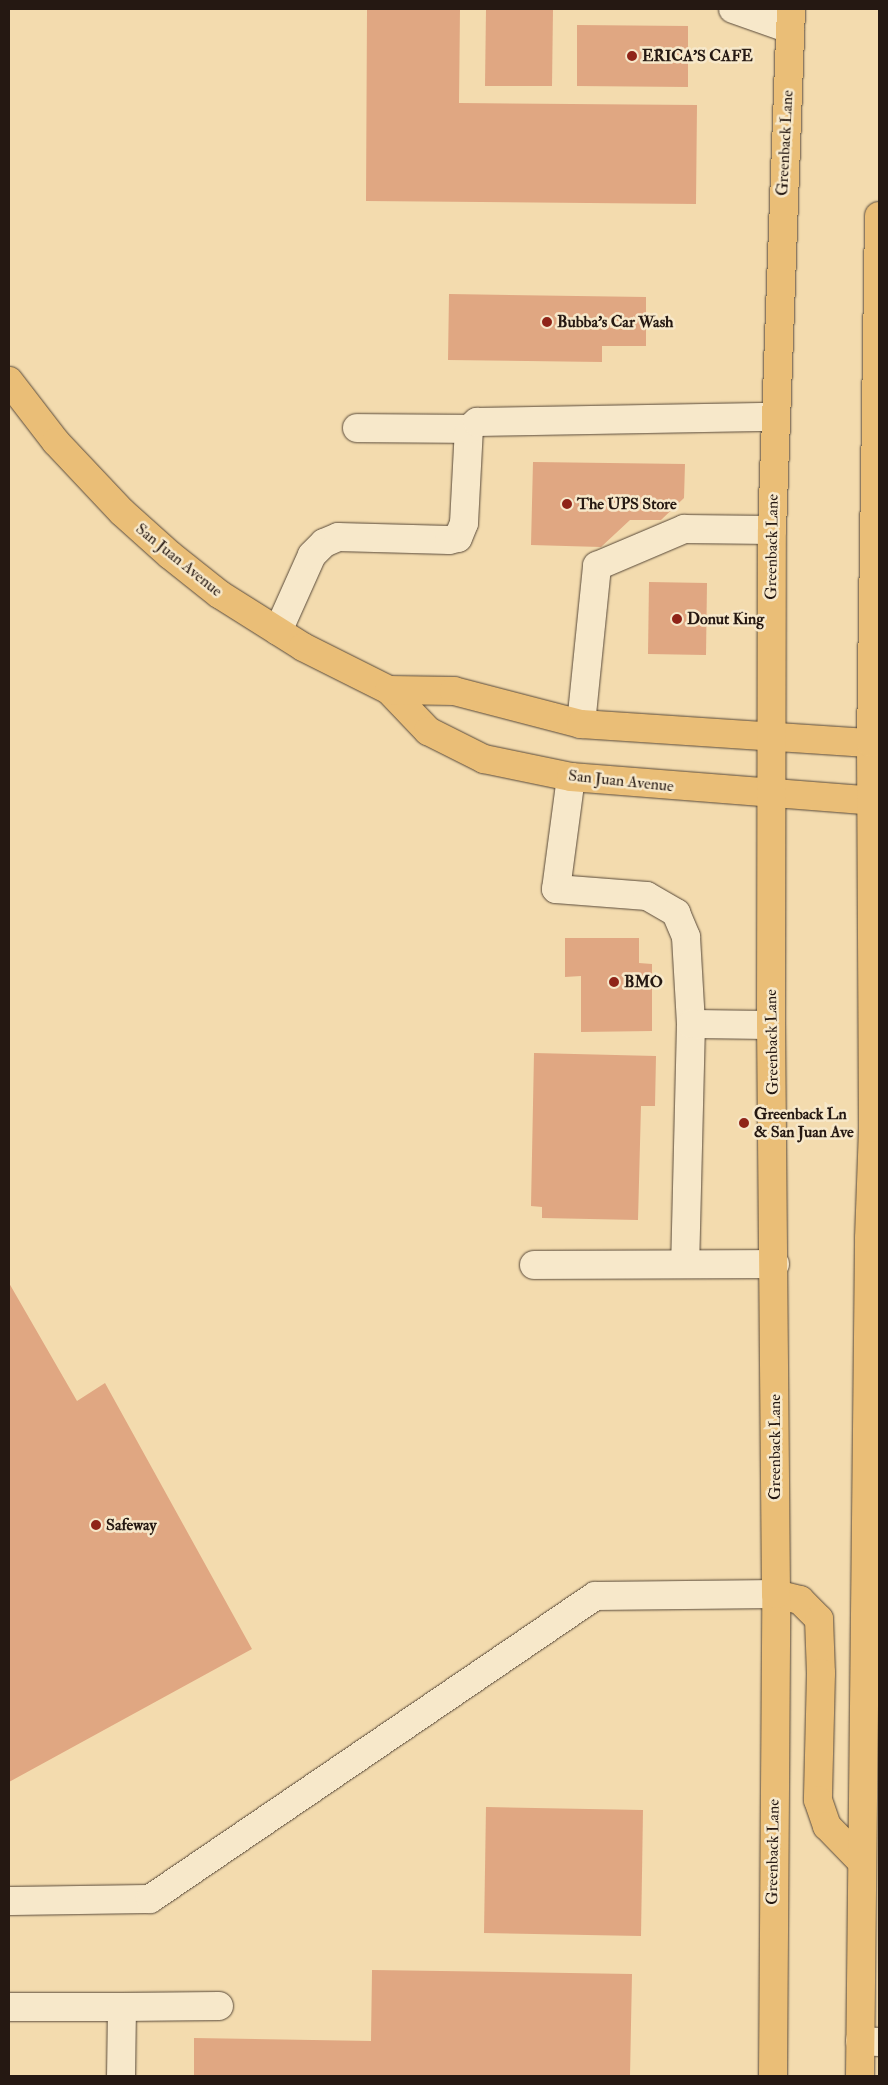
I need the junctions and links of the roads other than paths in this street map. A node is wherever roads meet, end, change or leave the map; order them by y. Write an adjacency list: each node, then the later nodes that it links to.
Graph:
1 (733, 9): 2 (lane)
2 (790, 19): 5 (main road, Greenback Lane)
3 (879, 216): 13 (main road)
4 (9, 381): 9 (main road, San Juan Avenue)
5 (775, 417): 7 (lane); 8 (main road, Greenback Lane)
6 (357, 428): 7 (lane)
7 (469, 429): 9 (lane)
8 (772, 530): 11 (lane); 12 (main road, Greenback Lane)
9 (278, 631): 10 (main road, San Juan Avenue)
10 (389, 690): 11 (main road, San Juan Avenue); 14 (main road, San Juan Avenue)
11 (581, 724): 12 (main road, San Juan Avenue)
12 (771, 737): 13 (main road, San Juan Avenue); 15 (main road, Greenback Lane)
13 (875, 743): 16 (main road)
14 (571, 777): 15 (main road, San Juan Avenue); 18 (lane)
15 (771, 792): 16 (main road, San Juan Avenue); 19 (main road, Greenback Lane)
16 (875, 801): 17 (main road)
17 (877, 996): 20 (main road)
18 (691, 1024): 19 (lane); 21 (lane)
19 (771, 1024): 22 (main road, Greenback Lane)
20 (876, 1128): 25 (main road)
21 (685, 1263): 22 (lane); 23 (lane)
22 (775, 1264): 24 (main road, Greenback Lane)
23 (534, 1265)
24 (776, 1594): 25 (main road); 26 (lane); 32 (main road, Greenback Lane)
25 (861, 1861): 30 (main road)
26 (9, 1901)
27 (219, 2006): 29 (lane)
28 (9, 2007): 29 (lane)
29 (122, 2007): 31 (lane)
30 (870, 2041): 33 (main road)
31 (121, 2076)
32 (773, 2076)
33 (860, 2076)

